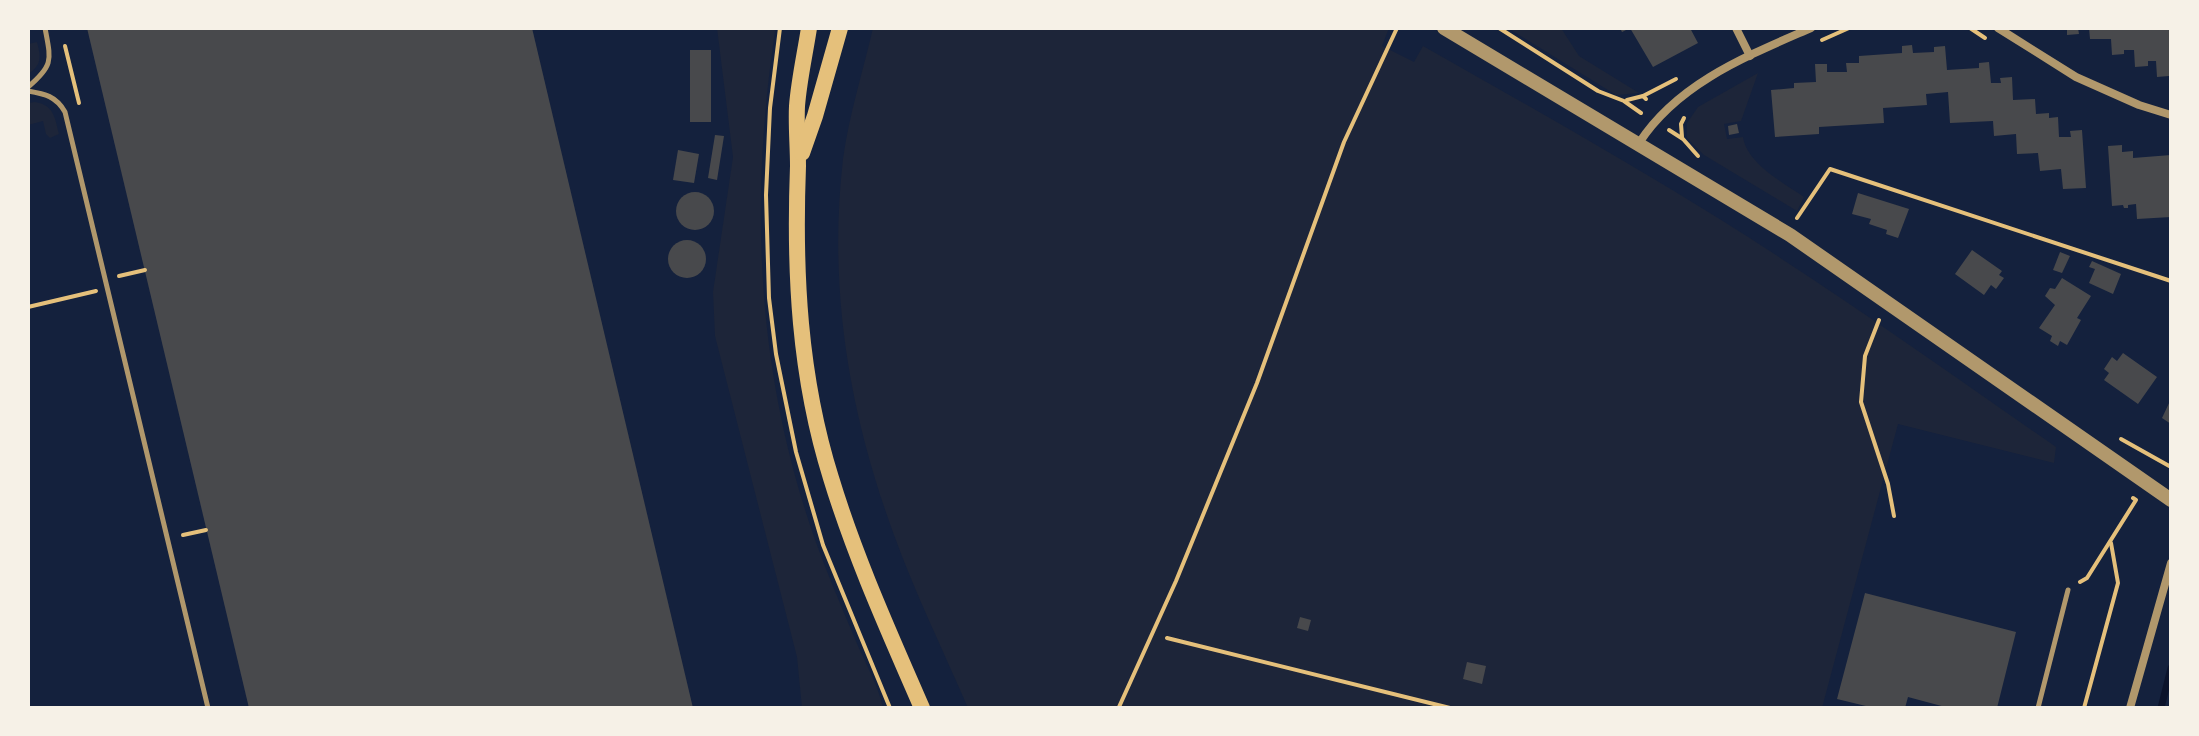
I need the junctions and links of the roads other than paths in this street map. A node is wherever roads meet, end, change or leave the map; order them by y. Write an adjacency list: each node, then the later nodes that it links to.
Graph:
1 (45, 28): 9 (lane)
2 (809, 28): 12 (main road)
3 (840, 28): 12 (main road)
4 (1444, 28): 11 (street)
5 (1736, 28): 8 (street)
6 (1811, 28): 8 (street)
7 (1998, 28): 10 (street)
8 (1750, 56): 11 (street)
9 (28, 89): 16 (lane)
10 (2171, 115)
11 (1639, 143): 13 (street)
12 (798, 166): 17 (main road)
13 (2171, 500)
14 (2171, 563): 19 (street)
15 (2068, 590): 18 (lane)
16 (208, 708)
17 (922, 708)
18 (2038, 708)
19 (2130, 708)

